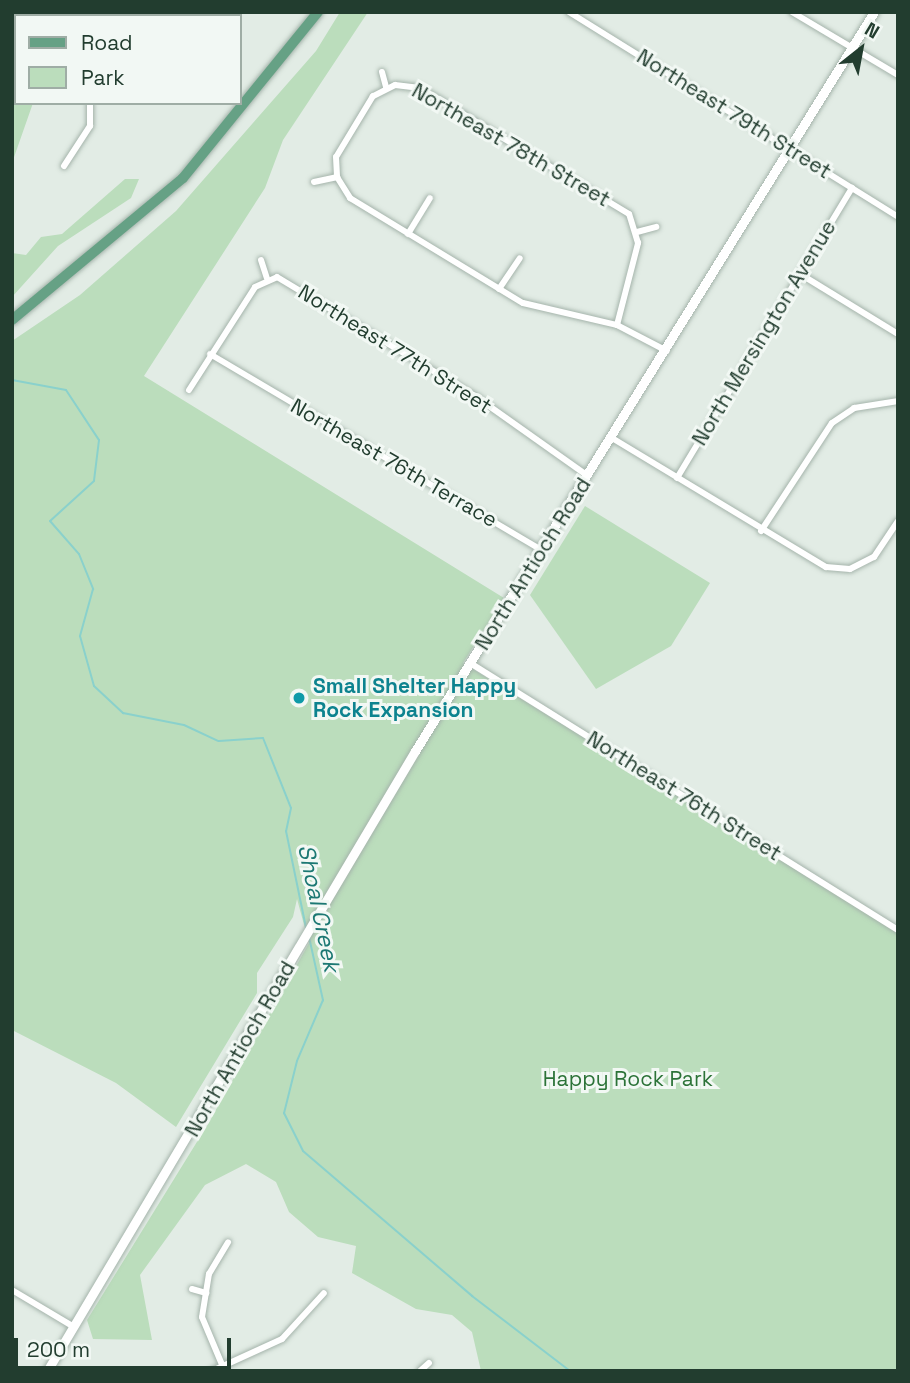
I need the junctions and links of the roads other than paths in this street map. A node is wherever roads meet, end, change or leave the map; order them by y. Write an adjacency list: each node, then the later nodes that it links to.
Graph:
1 (318, 12): 25 (main road)
2 (569, 12): 10 (street, Northeast 79th Street)
3 (792, 12): 5 (street)
4 (873, 12): 5 (street, North Antioch Road)
5 (852, 48): 7 (street); 10 (street, North Antioch Road)
6 (382, 72): 8 (street)
7 (898, 75)
8 (386, 87): 12 (street, Northeast 78th Street); 18 (street, Northeast 78th Street)
9 (90, 105): 11 (street)
10 (791, 148): 14 (street, Northeast 79th Street); 28 (street, North Antioch Road)
11 (64, 166)
12 (337, 177): 13 (street); 19 (street)
13 (314, 182)
14 (852, 188): 16 (street, Northeast 79th Street); 22 (street, North Mersington Avenue)
15 (430, 198): 19 (street)
16 (898, 217)
17 (656, 228): 18 (street)
18 (638, 232): 26 (street)
19 (408, 234): 24 (street)
20 (520, 258): 24 (street)
21 (261, 260): 23 (street)
22 (800, 274): 27 (street); 34 (street, North Mersington Avenue)
23 (267, 278): 29 (street); 33 (street, Northeast 77th Street)
24 (499, 289): 26 (street)
25 (12, 320)
26 (617, 326): 28 (street)
27 (898, 334)
28 (667, 351): 32 (street, North Antioch Road)
29 (210, 354): 30 (street); 37 (street, Northeast 76th Terrace)
30 (190, 390)
31 (898, 401): 36 (street)
32 (612, 438): 33 (street, North Antioch Road); 34 (street)
33 (588, 476): 37 (street, North Antioch Road)
34 (677, 478): 36 (street)
35 (898, 521): 36 (street)
36 (761, 531)
37 (543, 550): 38 (street, North Antioch Road)
38 (470, 663): 39 (street, Northeast 76th Street); 45 (street, North Antioch Road)
39 (898, 930)
40 (228, 1242): 43 (street)
41 (192, 1289): 43 (street)
42 (12, 1290): 45 (street)
43 (206, 1293): 47 (street)
44 (324, 1293): 47 (street)
45 (74, 1327): 48 (street, North Antioch Road)
46 (429, 1363): 50 (street)
47 (223, 1367): 49 (street)
48 (47, 1371)
49 (212, 1371)
50 (420, 1371)

